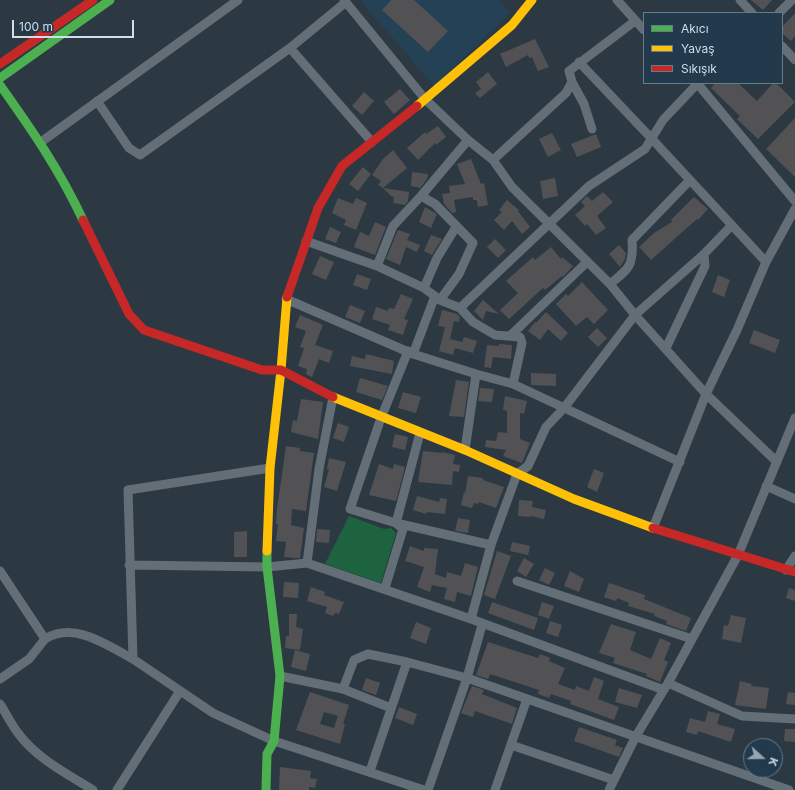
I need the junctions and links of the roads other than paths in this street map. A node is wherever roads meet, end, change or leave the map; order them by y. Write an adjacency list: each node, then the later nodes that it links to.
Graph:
1 (93, 0): 17 (street)
2 (110, 0): 18 (street)
3 (238, 0): 24 (street)
4 (532, 0): 23 (street)
5 (617, 0): 11 (street)
6 (740, 0): 9 (street)
7 (792, 0): 10 (street)
8 (345, 1): 14 (street); 23 (street)
9 (751, 12)
10 (780, 12)
11 (635, 21): 12 (street); 16 (street)
12 (643, 29)
13 (783, 47): 15 (street)
14 (290, 48): 24 (street); 29 (street)
15 (795, 60)
16 (579, 62): 19 (street); 26 (street)
17 (0, 64)
18 (0, 78)
19 (572, 82): 25 (street); 30 (street)
20 (696, 84): 26 (street)
21 (698, 84): 33 (street)
22 (0, 85): 28 (street)
23 (425, 99): 27 (street); 29 (street)
24 (97, 101): 28 (street)
25 (592, 129)
26 (652, 138): 31 (street); 35 (street)
27 (468, 140): 30 (street); 32 (street)
28 (41, 142): 52 (street)
29 (372, 142): 38 (street)
30 (493, 160): 35 (street)
31 (690, 180): 36 (street); 43 (street)
32 (422, 196): 37 (street); 42 (street)
33 (795, 201)
34 (795, 209): 41 (street)
35 (550, 224): 40 (street); 47 (street)
36 (731, 226): 39 (street); 41 (street)
37 (456, 227): 44 (street); 45 (street)
38 (306, 241): 42 (street); 46 (street)
39 (704, 254): 48 (street); 50 (street)
40 (588, 262): 43 (street); 49 (street)
41 (766, 262): 55 (street)
42 (377, 266): 44 (street)
43 (610, 284): 48 (street)
44 (424, 288): 45 (street)
45 (437, 298): 47 (street); 51 (street)
46 (286, 299): 51 (street); 52 (street)
47 (460, 308): 49 (street)
48 (635, 315): 50 (street); 57 (street)
49 (511, 335): 54 (street)
50 (666, 348): 55 (street)
51 (411, 352): 53 (street); 58 (street)
52 (281, 370): 56 (street); 64 (street)
53 (476, 374): 54 (street); 61 (street)
54 (513, 384): 57 (street)
55 (706, 394): 62 (street); 63 (street)
56 (333, 397): 58 (street); 73 (street)
57 (564, 408): 62 (street); 65 (street)
58 (381, 418): 60 (street); 68 (street)
59 (795, 418): 63 (street)
60 (420, 433): 61 (street); 68 (street)
61 (465, 450): 65 (street)
62 (680, 462): 69 (street)
63 (777, 462): 66 (street)
64 (270, 468): 74 (street); 75 (street)
65 (517, 474): 69 (street); 70 (street)
66 (766, 486): 67 (street); 71 (street)
67 (795, 500)
68 (396, 523): 70 (street); 79 (street)
69 (653, 528): 71 (street)
70 (491, 545): 80 (street)
71 (738, 555): 77 (street); 83 (street)
72 (795, 556): 77 (street)
73 (307, 563): 75 (street); 79 (street)
74 (129, 565): 75 (street); 84 (street)
75 (267, 567): 86 (street)
76 (0, 571): 82 (street)
77 (791, 571)
78 (517, 581): 83 (street)
79 (384, 588): 80 (street)
80 (471, 619): 81 (street)
81 (482, 625): 87 (street); 89 (street)
82 (45, 639): 84 (street); 88 (street)
83 (692, 639): 89 (street)
84 (133, 659): 91 (street)
85 (407, 662): 87 (street); 90 (street); 94 (street)
86 (280, 676): 90 (street); 97 (street)
87 (468, 678): 92 (street); 106 (street)
88 (0, 679)
89 (666, 687): 95 (street); 96 (street)
90 (343, 689): 94 (street)
91 (180, 691): 97 (street); 103 (street)
92 (527, 699): 96 (street); 98 (street)
93 (0, 704): 102 (street)
94 (391, 708): 99 (street)
95 (795, 719)
96 (636, 736): 100 (street); 101 (street)
97 (274, 741): 99 (street); 104 (street)
98 (511, 745): 100 (street); 107 (street)
99 (370, 771): 105 (street)
100 (614, 780): 108 (street)
101 (766, 787): 109 (street)
102 (93, 790)
103 (117, 790)
104 (266, 790)
105 (424, 790)
106 (428, 790)
107 (495, 790)
108 (610, 790)
109 (788, 790)

